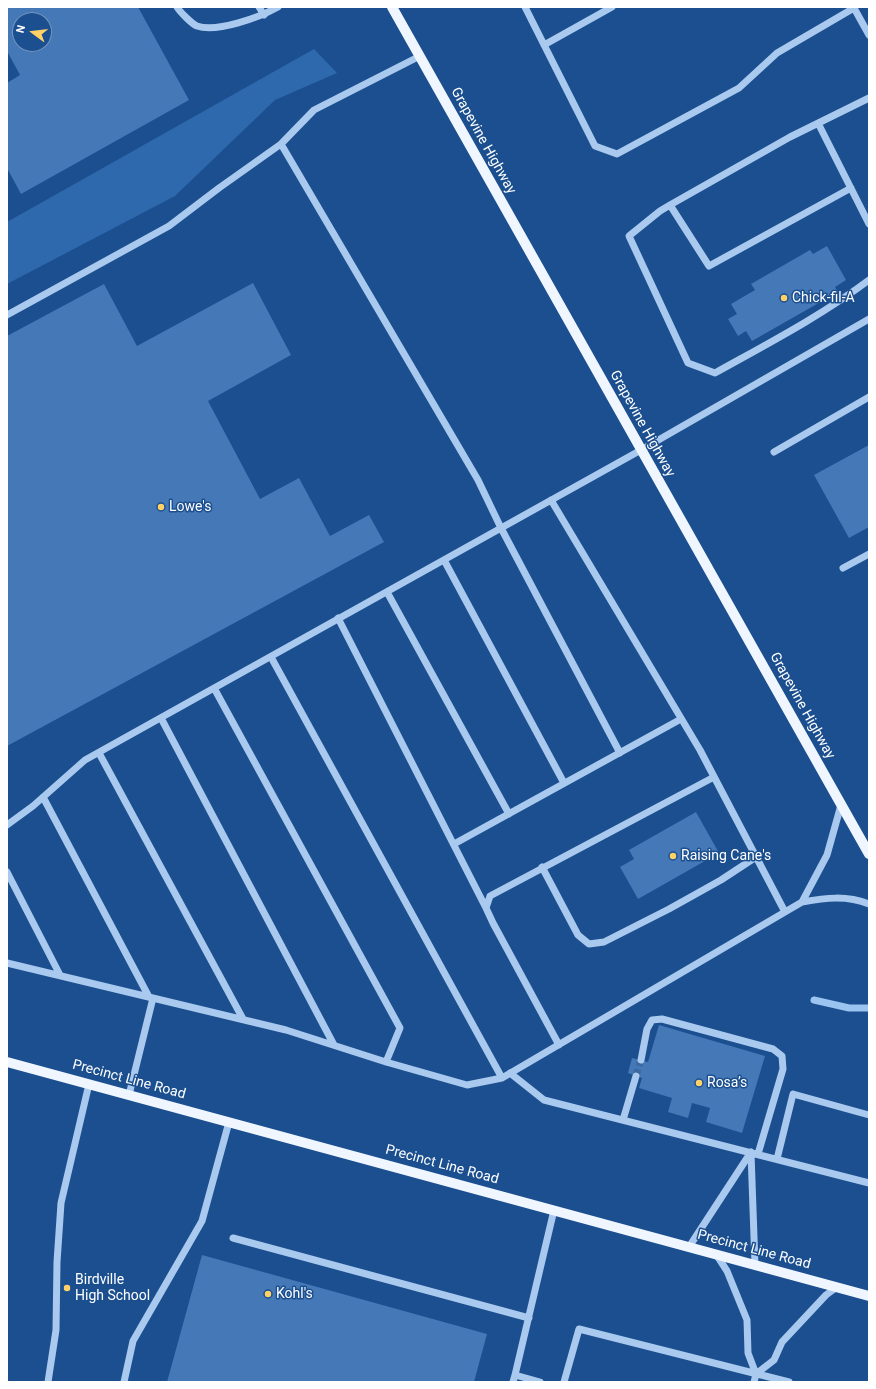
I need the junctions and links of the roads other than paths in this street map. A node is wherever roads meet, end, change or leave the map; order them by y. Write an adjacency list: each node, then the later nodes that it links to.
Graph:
1 (177, 7): 8 (lane)
2 (259, 7): 8 (lane)
3 (278, 7): 8 (lane)
4 (392, 7): 11 (main road, Grapevine Highway)
5 (525, 7): 10 (lane)
6 (612, 7): 10 (lane)
7 (853, 8): 9 (lane); 10 (lane)
8 (264, 15)
9 (869, 35)
10 (544, 45)
11 (420, 56): 14 (lane); 22 (main road, Grapevine Highway)
12 (869, 98): 13 (lane)
13 (818, 123): 15 (lane); 16 (lane)
14 (281, 144): 19 (lane); 25 (lane)
15 (851, 188): 16 (lane); 17 (lane)
16 (670, 205): 18 (lane)
17 (869, 224)
18 (869, 280)
19 (7, 315)
20 (869, 318): 22 (lane)
21 (869, 397): 23 (lane)
22 (641, 450): 24 (lane); 40 (main road, Grapevine Highway)
23 (774, 452)
24 (551, 500): 25 (lane); 34 (lane)
25 (501, 528): 27 (lane); 36 (lane)
26 (869, 554): 28 (lane)
27 (444, 560): 29 (lane); 38 (lane)
28 (843, 568)
29 (386, 592): 30 (lane); 41 (lane)
30 (338, 618): 31 (lane); 43 (lane)
31 (271, 657): 32 (lane); 63 (lane)
32 (214, 688): 33 (lane); 60 (lane)
33 (161, 718): 35 (lane); 56 (lane)
34 (681, 719): 36 (lane); 37 (lane)
35 (99, 753): 39 (lane); 55 (lane)
36 (620, 753): 38 (lane)
37 (714, 777): 45 (lane); 46 (lane)
38 (564, 783): 41 (lane)
39 (43, 797): 42 (lane); 54 (lane)
40 (841, 805): 44 (main road, Grapevine Highway); 48 (lane)
41 (509, 814): 43 (lane)
42 (7, 825)
43 (454, 844): 50 (lane)
44 (869, 854)
45 (756, 857): 46 (lane); 51 (lane)
46 (542, 868): 50 (lane)
47 (7, 872): 53 (lane)
48 (802, 902): 49 (lane); 51 (lane)
49 (869, 904)
50 (486, 908): 57 (lane)
51 (785, 912): 57 (lane)
52 (7, 963): 53 (lane)
53 (60, 975): 54 (lane)
54 (151, 997): 55 (lane); 65 (lane)
55 (243, 1019): 56 (lane)
56 (334, 1045): 60 (lane)
57 (559, 1045): 61 (lane)
58 (641, 1060): 69 (lane)
59 (7, 1062): 64 (main road, Precinct Line Road)
60 (386, 1062): 63 (lane)
61 (510, 1073): 63 (lane); 67 (lane)
62 (636, 1076): 67 (lane)
63 (502, 1078)
64 (90, 1084): 65 (main road, Precinct Line Road); 82 (lane)
65 (129, 1095): 68 (main road, Precinct Line Road)
66 (869, 1115): 70 (lane)
67 (623, 1120): 69 (lane)
68 (229, 1122): 72 (main road, Precinct Line Road); 83 (lane)
69 (754, 1153): 70 (lane); 74 (lane); 76 (lane)
70 (777, 1159): 71 (lane)
71 (869, 1183)
72 (554, 1210): 74 (main road, Precinct Line Road); 79 (lane)
73 (233, 1238): 79 (lane)
74 (689, 1247): 75 (main road, Precinct Line Road)
75 (716, 1254): 76 (main road, Precinct Line Road); 80 (lane)
76 (755, 1265): 77 (main road, Precinct Line Road)
77 (837, 1287): 78 (main road, Precinct Line Road); 80 (lane)
78 (869, 1296)
79 (529, 1318): 81 (lane)
80 (756, 1374): 85 (lane); 86 (lane); 87 (lane)
81 (514, 1379): 84 (lane)
82 (48, 1382)
83 (124, 1382)
84 (540, 1382)
85 (564, 1382)
86 (754, 1382)
87 (789, 1382)

